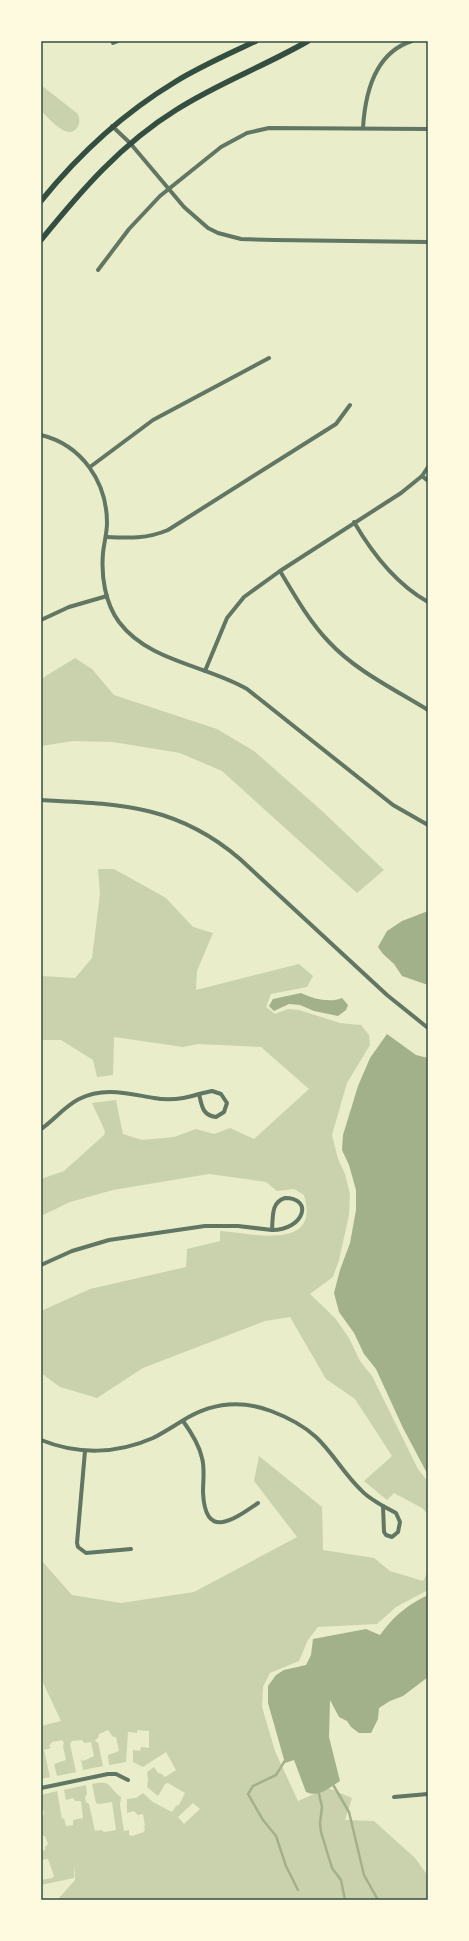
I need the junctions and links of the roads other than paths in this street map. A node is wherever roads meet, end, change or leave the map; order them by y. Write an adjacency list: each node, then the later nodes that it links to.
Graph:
1 (118, 41): 5 (street)
2 (256, 41): 6 (main road)
3 (308, 41): 9 (main road)
4 (412, 41): 7 (street)
5 (113, 43)
6 (112, 126): 9 (street); 11 (main road)
7 (364, 128): 8 (street); 10 (street)
8 (428, 129)
9 (130, 144): 10 (street); 12 (main road)
10 (169, 189): 13 (street); 14 (street)
11 (41, 202)
12 (41, 240)
13 (428, 242)
14 (98, 270)
15 (269, 358): 18 (street)
16 (350, 405): 23 (street)
17 (41, 435): 18 (street)
18 (90, 467): 23 (street)
19 (428, 467): 20 (street)
20 (422, 476): 21 (street); 22 (street)
21 (428, 481)
22 (354, 522): 24 (street); 26 (street)
23 (106, 537): 25 (street)
24 (280, 571): 28 (street); 29 (street)
25 (107, 596): 27 (street); 28 (street)
26 (428, 602)
27 (41, 620)
28 (205, 670): 31 (street)
29 (428, 710)
30 (41, 800): 32 (street)
31 (428, 825)
32 (428, 1028)
33 (199, 1094): 33 (street); 34 (street)
34 (41, 1129)
35 (272, 1230): 35 (street); 36 (street)
36 (41, 1265)
37 (183, 1420): 39 (street); 40 (street); 41 (street)
38 (41, 1440): 39 (street)
39 (85, 1451): 42 (street)
40 (258, 1503)
41 (383, 1506): 41 (street)
42 (131, 1549)
43 (128, 1780): 44 (street)
44 (41, 1788)
45 (428, 1794): 46 (street)
46 (394, 1797)

